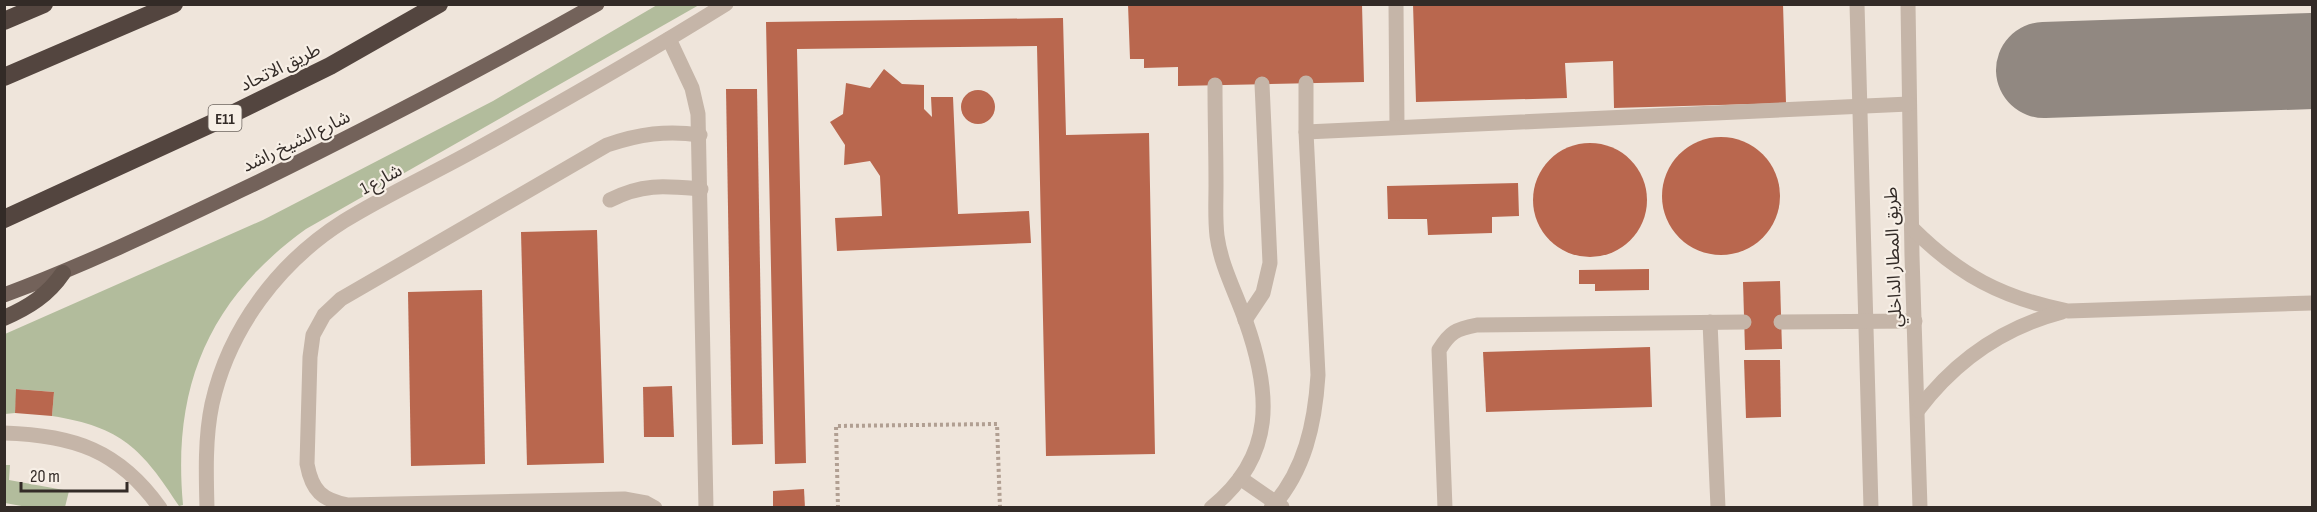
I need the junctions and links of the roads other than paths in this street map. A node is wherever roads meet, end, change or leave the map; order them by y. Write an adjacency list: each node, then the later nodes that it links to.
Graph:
1 (44, 4): 9 (highway)
2 (174, 4): 11 (highway)
3 (439, 4): 22 (highway, طريق الاتحاد / E11)
4 (597, 4): 24 (main road, شارع الشيخ راشد)
5 (726, 4): 10 (street, شارع 1)
6 (1395, 4): 17 (street)
7 (1857, 4): 16 (street)
8 (1908, 4): 15 (street, طريق المطار الداخلي)
9 (4, 21)
10 (669, 39): 19 (street); 40 (street, شارع 1)
11 (4, 77)
12 (1306, 83): 18 (street)
13 (1262, 84): 29 (street)
14 (1215, 85): 29 (street)
15 (1909, 104): 16 (street); 23 (street, طريق المطار الداخلي)
16 (1859, 106): 17 (street); 30 (street)
17 (1397, 128): 18 (street)
18 (1306, 132): 38 (street)
19 (700, 135): 20 (street); 41 (street)
20 (701, 189): 21 (street); 42 (street)
21 (610, 200)
22 (4, 219)
23 (1912, 228): 27 (street); 31 (street, طريق المطار الداخلي)
24 (63, 273): 25 (main road, شارع الشيخ راشد); 28 (highway)
25 (4, 296)
26 (2313, 303): 27 (street)
27 (2068, 311): 35 (street)
28 (4, 318)
29 (1245, 320): 37 (street)
30 (1867, 321): 31 (street); 34 (street); 46 (street)
31 (1915, 321): 35 (street, طريق المطار الداخلي)
32 (1710, 322): 33 (street); 44 (street); 45 (street)
33 (1744, 322)
34 (1781, 322)
35 (1918, 410): 47 (street, طريق المطار الداخلي)
36 (4, 433): 39 (street)
37 (1240, 478): 38 (street); 43 (street)
38 (1277, 506)
39 (160, 507)
40 (207, 507)
41 (655, 507)
42 (706, 507)
43 (1211, 507)
44 (1445, 507)
45 (1718, 507)
46 (1871, 507)
47 (1920, 507)

